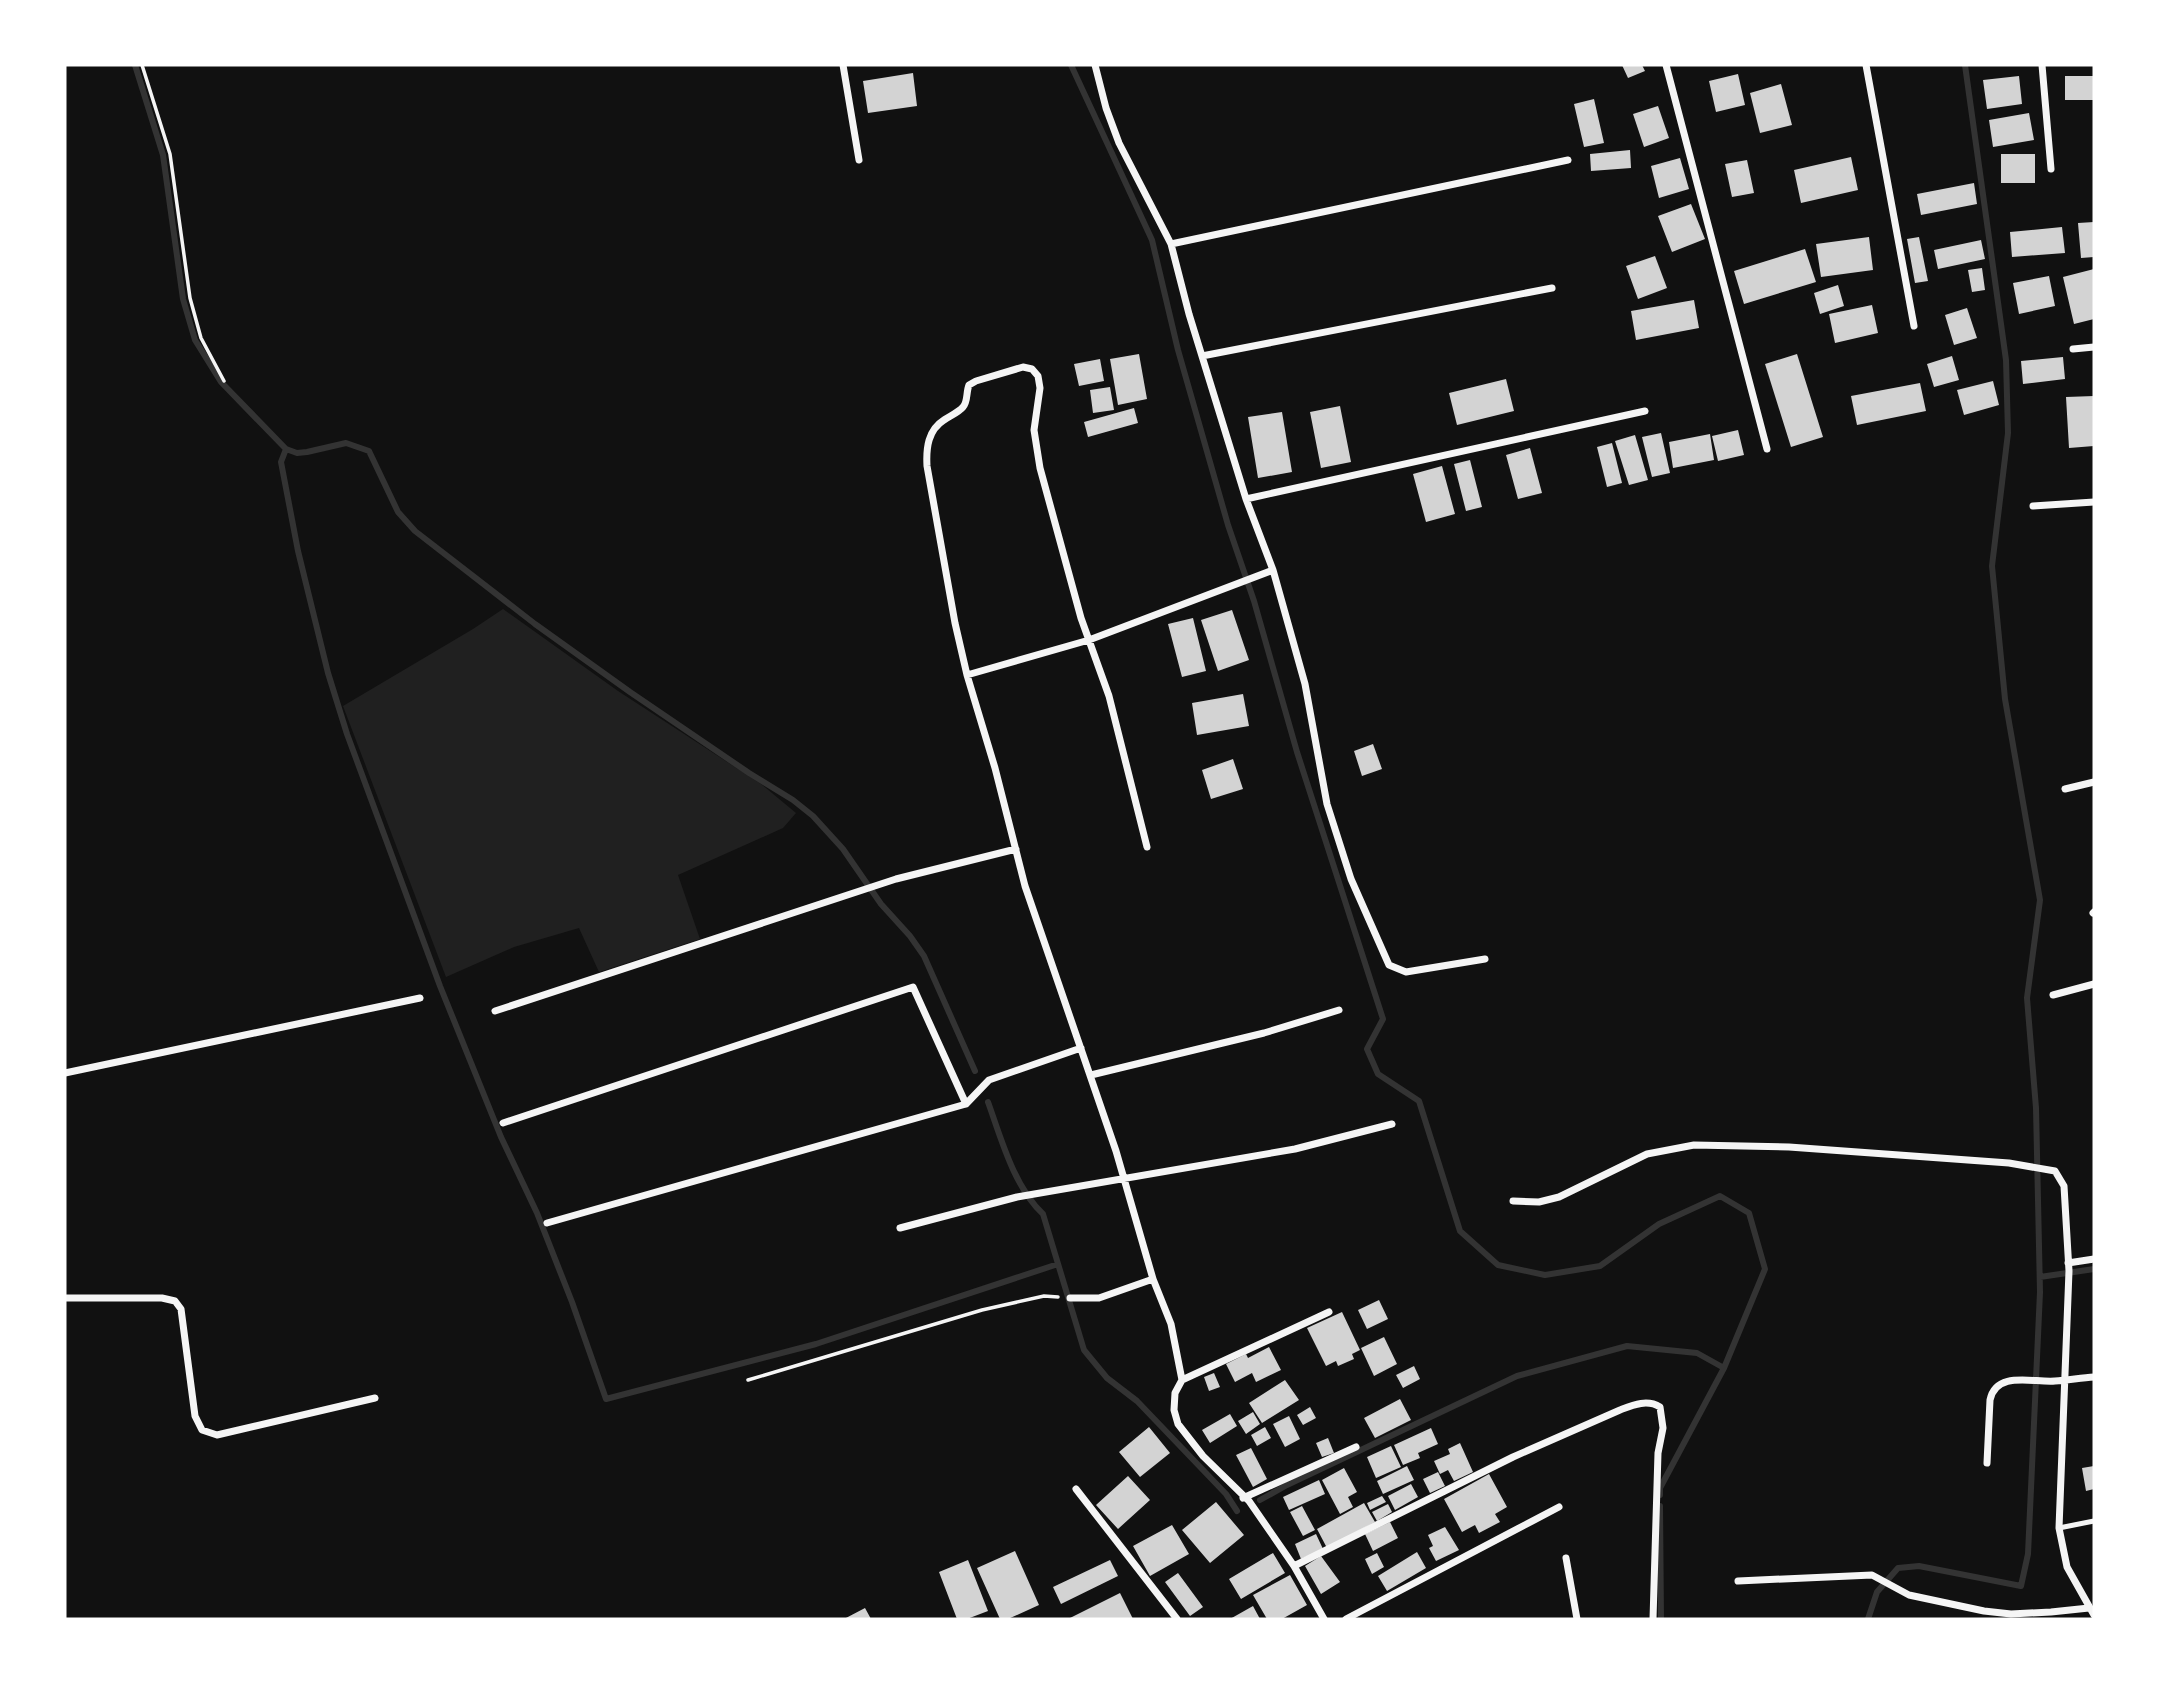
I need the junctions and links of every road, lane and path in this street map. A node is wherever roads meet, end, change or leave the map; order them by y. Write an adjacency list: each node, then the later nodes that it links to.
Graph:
1 (142, 65): 16 (path)
2 (843, 65): 7 (street)
3 (1095, 65): 10 (street)
4 (1666, 65): 18 (street)
5 (1866, 65): 12 (street)
6 (2042, 65): 9 (street)
7 (859, 160)
8 (1568, 160): 10 (street)
9 (2051, 169)
10 (1171, 244): 15 (street)
11 (1552, 288): 15 (street)
12 (1914, 326)
13 (2094, 347): 14 (street)
14 (2073, 349)
15 (1202, 356): 19 (street)
16 (224, 381)
17 (1645, 411): 19 (street)
18 (1767, 449)
19 (1246, 499): 22 (street)
20 (2094, 502): 21 (street)
21 (2032, 506)
22 (1273, 570): 23 (street); 29 (street)
23 (1088, 640): 24 (street); 24 (street); 27 (street)
24 (967, 674): 28 (street)
25 (2094, 782): 26 (street)
26 (2065, 789)
27 (1147, 847)
28 (1016, 849): 34 (street); 35 (street)
29 (1485, 959)
30 (2094, 984): 31 (street)
31 (2053, 995)
32 (420, 998): 36 (street)
33 (1339, 1010): 37 (street)
34 (495, 1011)
35 (1081, 1048): 37 (street); 38 (street)
36 (65, 1073)
37 (1091, 1075): 41 (street)
38 (966, 1104): 39 (street); 43 (street)
39 (503, 1123)
40 (1392, 1124): 41 (street)
41 (1126, 1180): 44 (street); 47 (street)
42 (1513, 1201): 46 (street)
43 (547, 1223)
44 (900, 1228)
45 (2094, 1259): 46 (street)
46 (2069, 1267): 53 (street)
47 (1153, 1279): 50 (street); 55 (street)
48 (1044, 1296): 54 (path)
49 (65, 1298): 56 (street)
50 (1070, 1298)
51 (1329, 1312): 55 (street)
52 (2094, 1377): 53 (street)
53 (2064, 1379): 58 (street); 63 (street)
54 (748, 1380)
55 (1182, 1380): 60 (street)
56 (375, 1398)
57 (1356, 1447): 60 (street)
58 (1987, 1463)
59 (1076, 1489): 69 (street)
60 (1243, 1498): 65 (street)
61 (1559, 1507): 71 (street)
62 (2094, 1521): 63 (lane)
63 (2059, 1528): 67 (street)
64 (1566, 1559): 72 (street)
65 (1294, 1566): 70 (street); 73 (street)
66 (1738, 1581): 67 (street)
67 (2089, 1608): 68 (street)
68 (2094, 1615)
69 (1177, 1619)
70 (1324, 1619)
71 (1346, 1619)
72 (1577, 1619)
73 (1653, 1619)

